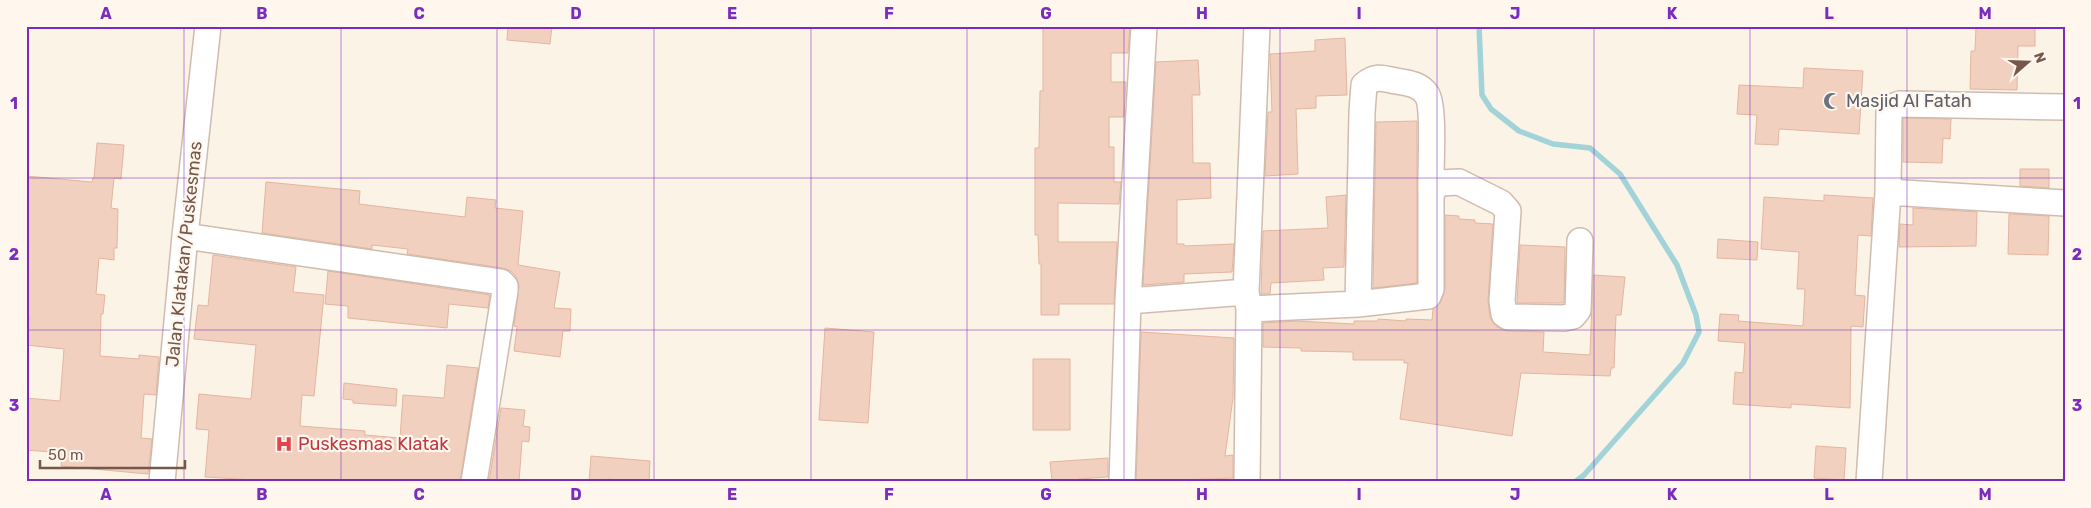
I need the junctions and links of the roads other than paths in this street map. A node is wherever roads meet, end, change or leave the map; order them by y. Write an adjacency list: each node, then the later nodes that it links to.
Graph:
1 (208, 26): 8 (street, Jalan Klatakan/Puskesmas)
2 (1144, 26): 10 (street)
3 (1257, 26): 11 (street)
4 (2065, 107): 6 (street)
5 (1431, 192): 9 (street); 12 (street); 12 (street)
6 (1888, 192): 7 (street); 17 (street)
7 (2065, 203)
8 (185, 236): 13 (street, Jalan Klatakan/Puskesmas); 14 (street)
9 (1580, 241)
10 (1128, 300): 11 (street); 15 (street)
11 (1247, 300): 12 (street); 16 (street)
12 (1358, 304)
13 (162, 482)
14 (474, 482)
15 (1122, 482)
16 (1247, 482)
17 (1869, 482)

